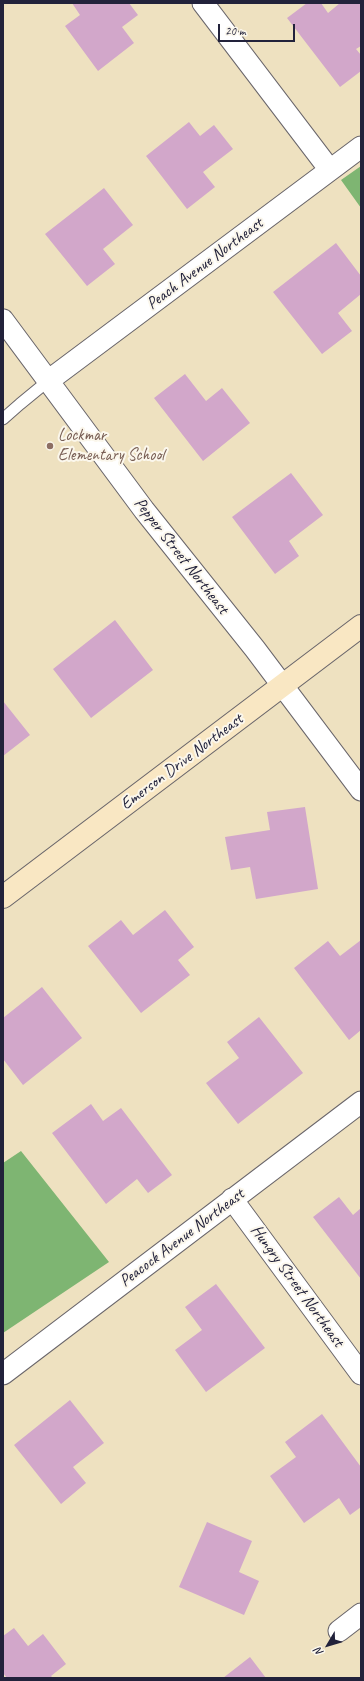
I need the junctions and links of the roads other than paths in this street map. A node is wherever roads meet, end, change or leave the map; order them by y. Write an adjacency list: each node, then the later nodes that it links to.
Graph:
1 (204, 3): 3 (street)
2 (361, 147): 3 (street, Peach Avenue Northeast)
3 (330, 170): 5 (street, Peach Avenue Northeast)
4 (3, 320): 5 (street, Pepper Street Northeast)
5 (48, 381): 6 (lane); 8 (street, Pepper Street Northeast)
6 (3, 419)
7 (361, 626): 8 (street, Emerson Drive Northeast)
8 (282, 686): 9 (street, Pepper Street Northeast); 10 (street, Emerson Drive Northeast)
9 (361, 790)
10 (3, 897)
11 (361, 1102): 12 (street, Peacock Avenue Northeast)
12 (232, 1199): 13 (street, Peacock Avenue Northeast); 14 (street, Hungry Street Northeast)
13 (3, 1374)
14 (361, 1374)
15 (361, 1614): 16 (street)
16 (339, 1631)

